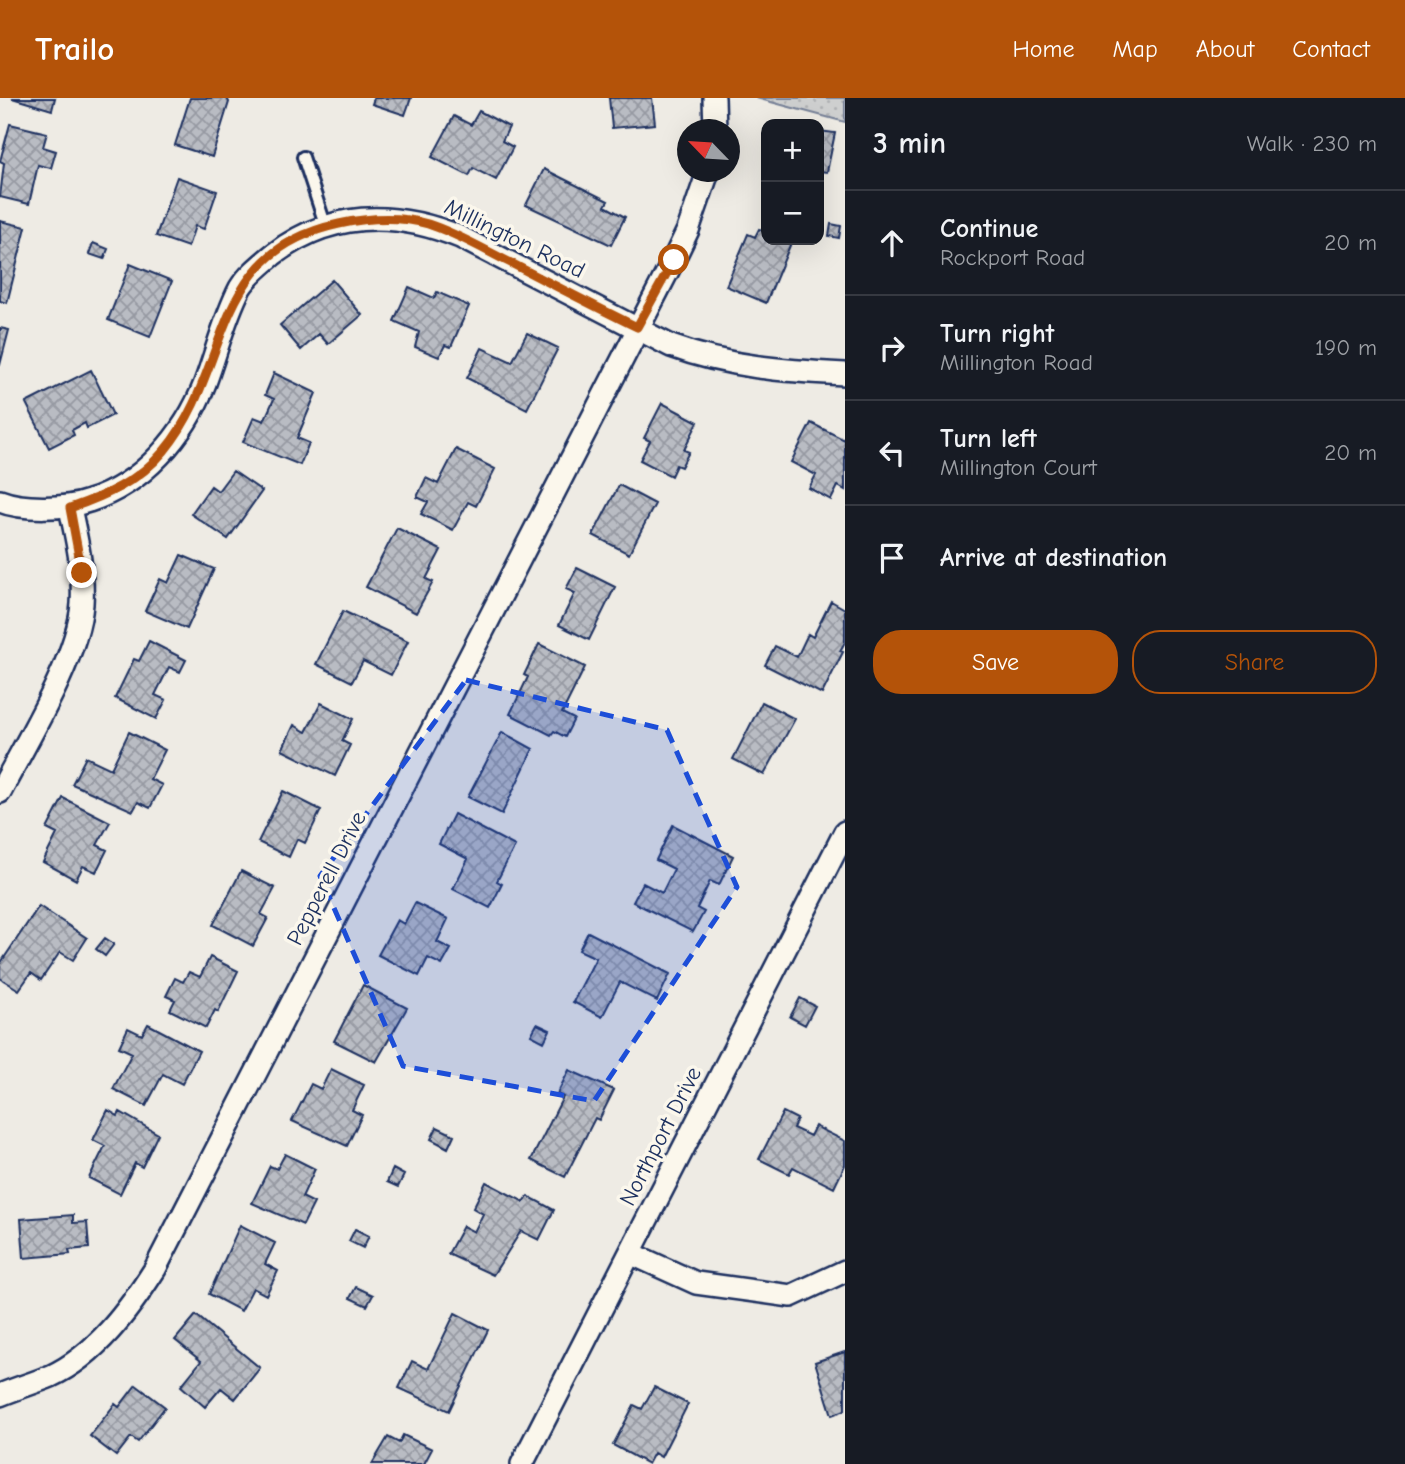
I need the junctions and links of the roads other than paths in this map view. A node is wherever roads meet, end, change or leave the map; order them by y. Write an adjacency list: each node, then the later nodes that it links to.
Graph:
1 (714, 98): 2 (street)
2 (715, 119)
3 (303, 156): 5 (lane)
4 (705, 182): 6 (street, Pepperell Drive)
5 (326, 226): 6 (street, Millington Road); 9 (street, Millington Road)
6 (637, 327): 7 (street, Millington Road); 14 (street, Pepperell Drive)
7 (845, 374)
8 (0, 501): 9 (street, Millington Road)
9 (70, 508): 10 (street)
10 (0, 792)
11 (845, 832): 12 (street, Northport Drive)
12 (630, 1253): 13 (street); 15 (street, Northport Drive)
13 (845, 1271)
14 (0, 1394)
15 (522, 1464)

